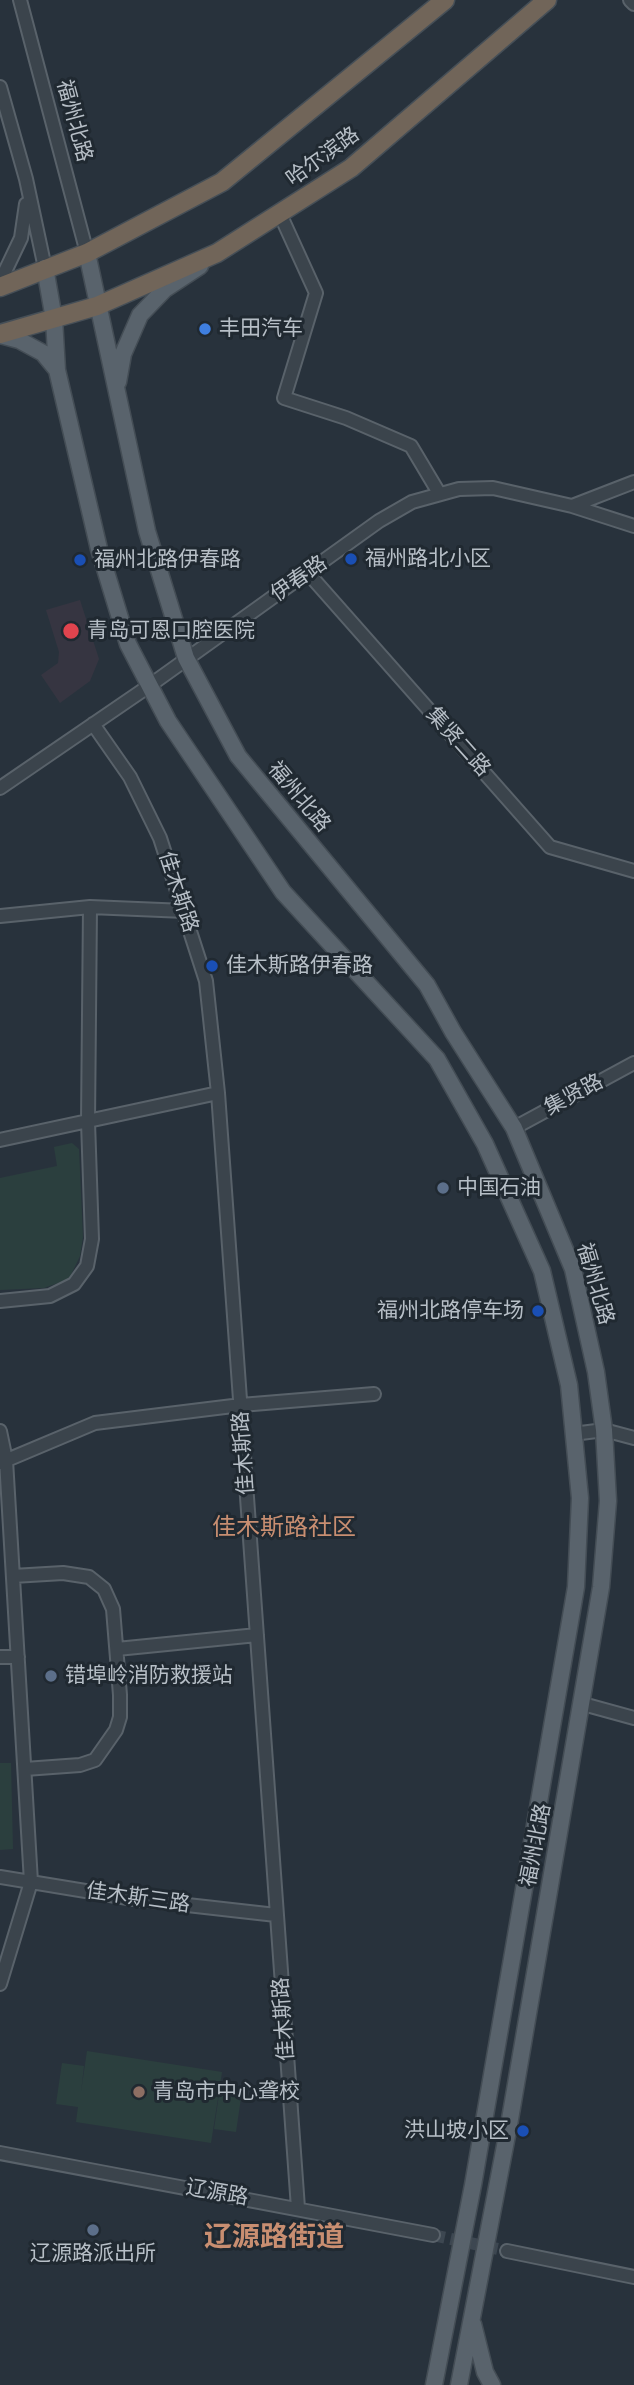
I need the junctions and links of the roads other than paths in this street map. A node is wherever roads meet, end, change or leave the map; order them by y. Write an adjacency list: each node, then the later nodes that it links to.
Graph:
1 (20, 0): 9 (street, 福州北路)
2 (445, 0): 9 (highway, 哈尔滨路)
3 (547, 0): 8 (highway, 哈尔滨路)
4 (630, 0): 5 (street)
5 (634, 4)
6 (0, 87): 7 (street)
7 (26, 179): 11 (street); 12 (street)
8 (280, 214): 10 (highway, 哈尔滨路); 19 (street)
9 (87, 253): 11 (highway, 哈尔滨路); 13 (main road, 福州北路)
10 (217, 253): 13 (highway, 哈尔滨路); 17 (main road)
11 (45, 268): 12 (highway); 14 (main road, 福州北路)
12 (0, 285)
13 (97, 306): 14 (highway, 哈尔滨路); 17 (main road, 福州北路)
14 (54, 319): 15 (highway); 16 (main road, 福州北路)
15 (0, 335): 16 (main road)
16 (57, 370): 24 (main road, 福州北路)
17 (117, 388): 23 (main road, 福州北路)
18 (634, 482): 20 (street)
19 (439, 493): 20 (street, 伊春路); 22 (street, 伊春路)
20 (572, 506): 21 (street, 伊春路)
21 (634, 526)
22 (308, 573): 23 (street, 伊春路); 27 (street, 集贤二路)
23 (186, 658): 24 (street, 伊春路); 34 (main road, 福州北路)
24 (149, 686): 25 (street, 伊春路); 41 (main road, 福州北路)
25 (93, 724): 26 (street, 伊春路); 29 (street, 佳木斯路)
26 (0, 788)
27 (634, 871)
28 (90, 907): 29 (street); 30 (street); 33 (street)
29 (185, 911): 32 (street, 佳木斯路)
30 (0, 916)
31 (634, 1063): 34 (street, 集贤路)
32 (218, 1093): 33 (street); 38 (street, 佳木斯路)
33 (88, 1122): 35 (street); 36 (street)
34 (514, 1128): 39 (main road, 福州北路)
35 (0, 1140)
36 (0, 1301)
37 (374, 1394): 38 (street)
38 (241, 1405): 43 (street); 45 (street, 佳木斯路)
39 (604, 1430): 41 (street); 42 (street); 49 (main road, 福州北路)
40 (0, 1431): 43 (street)
41 (573, 1434): 62 (main road, 福州北路)
42 (634, 1438)
43 (3, 1462): 44 (street)
44 (13, 1576): 46 (street); 48 (street)
45 (257, 1635): 46 (street); 54 (street, 佳木斯路)
46 (117, 1649): 51 (street)
47 (0, 1657): 48 (street)
48 (18, 1657): 51 (street)
49 (583, 1704): 50 (street); 61 (main road, 福州北路)
50 (634, 1718)
51 (25, 1769): 53 (street)
52 (0, 1877): 53 (street, 佳木斯三路)
53 (31, 1882): 54 (street, 佳木斯三路); 55 (street)
54 (276, 1915): 57 (street, 佳木斯路)
55 (0, 1984)
56 (0, 2153): 57 (street, 辽源路)
57 (298, 2208): 58 (street, 辽源路)
58 (433, 2235)
59 (507, 2250): 60 (street)
60 (634, 2277)
61 (472, 2318): 63 (main road, 福州北路); 64 (main road)
62 (434, 2385)
63 (459, 2385)
64 (492, 2385)

